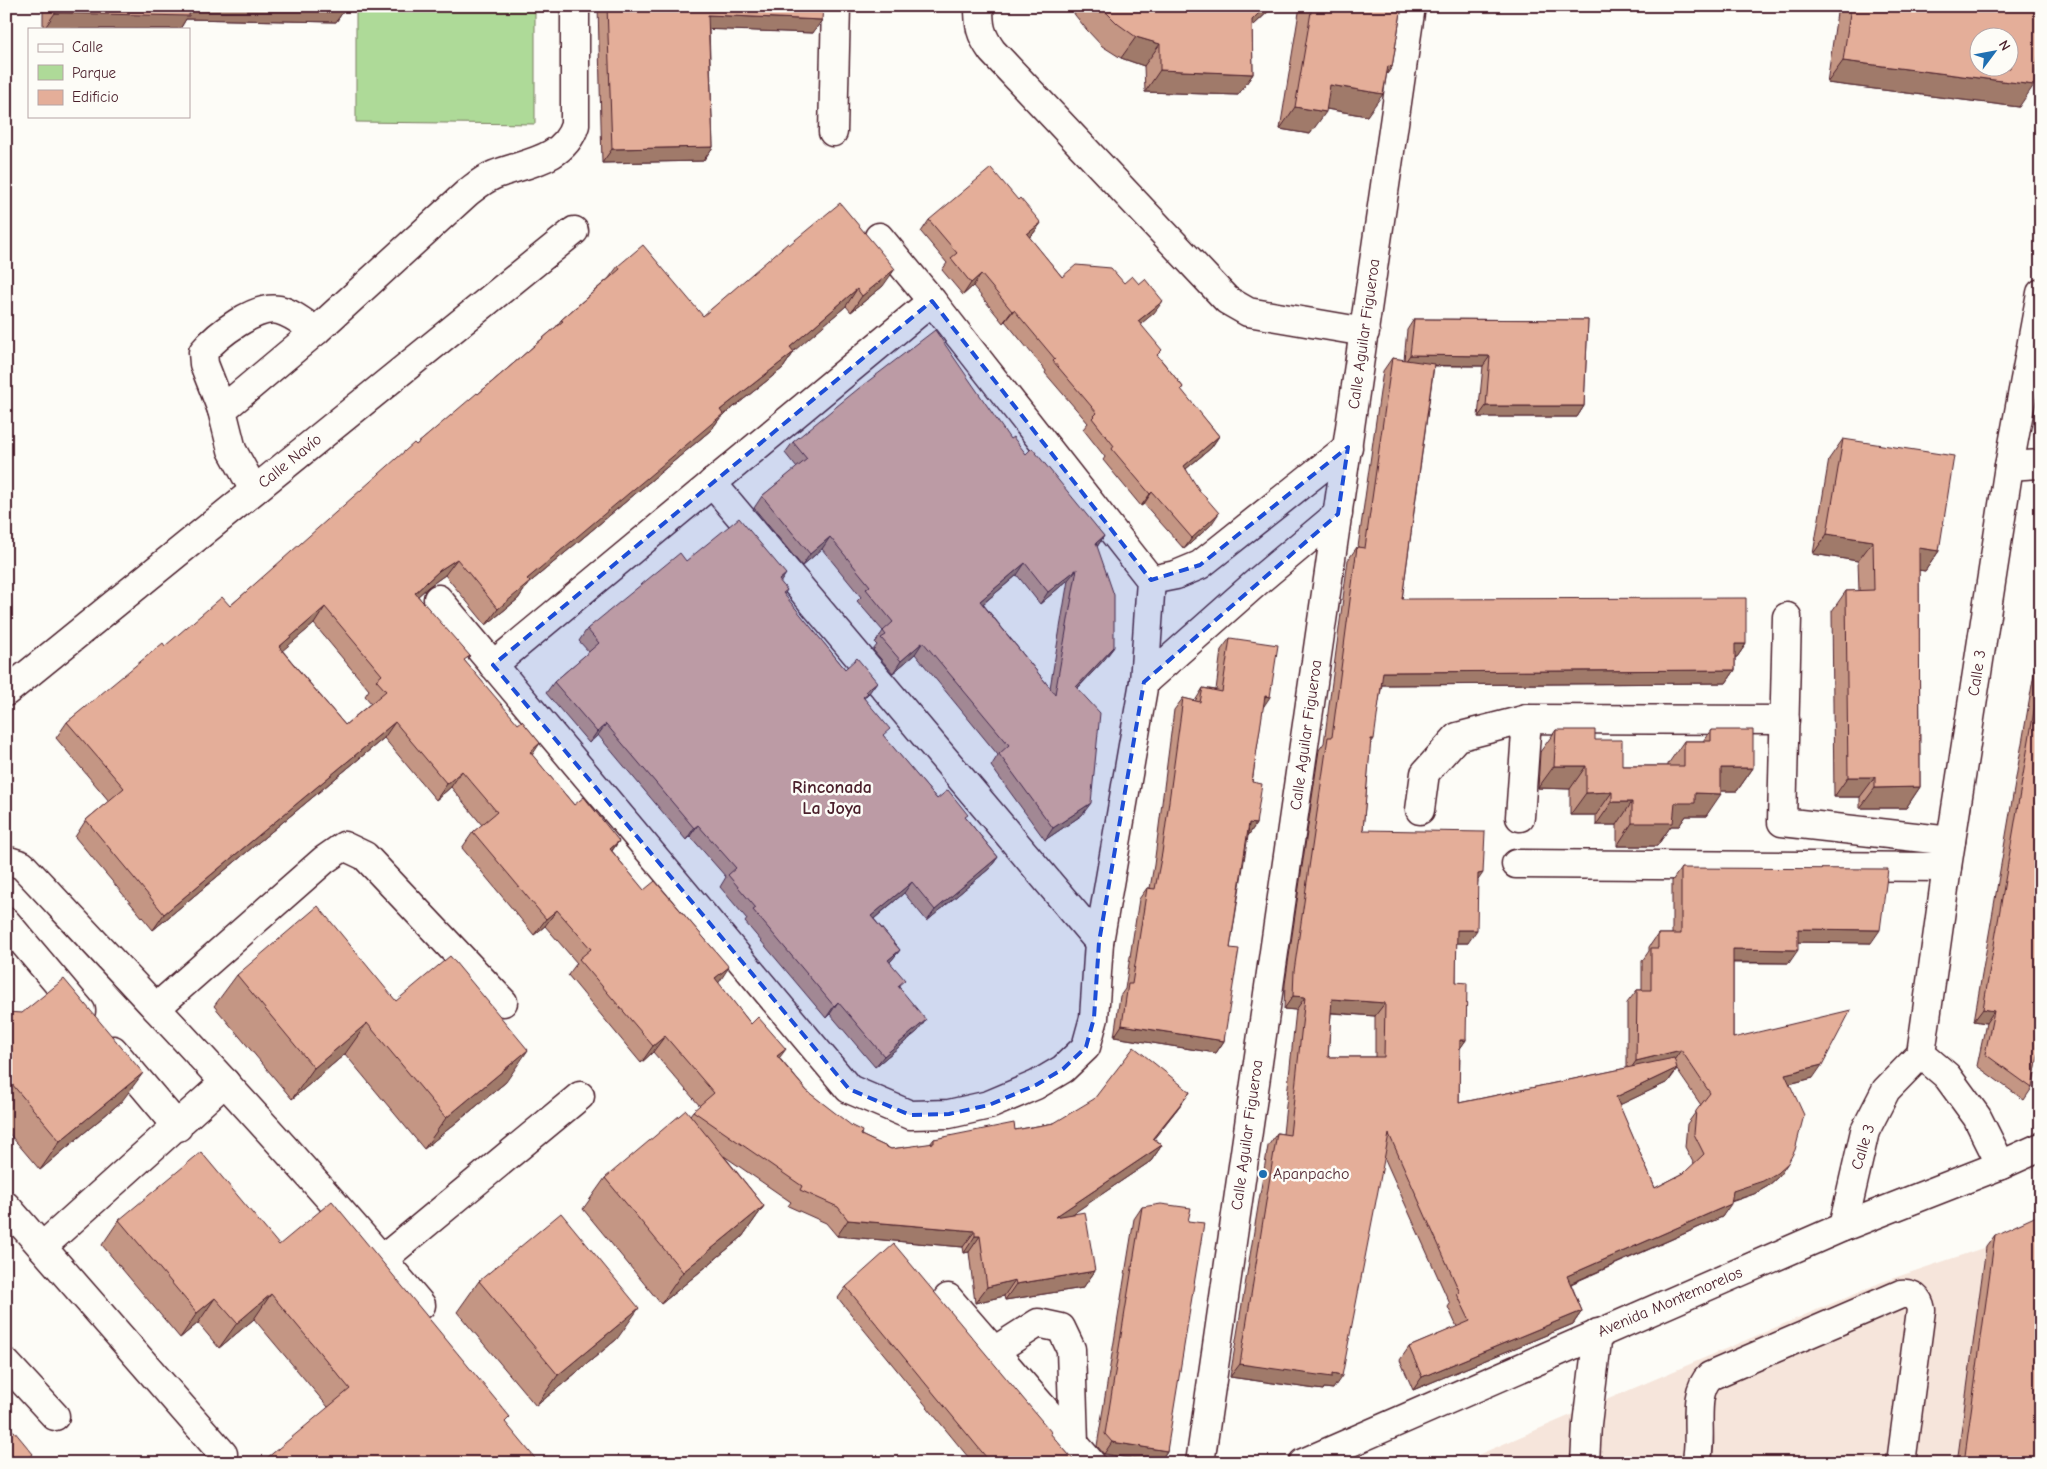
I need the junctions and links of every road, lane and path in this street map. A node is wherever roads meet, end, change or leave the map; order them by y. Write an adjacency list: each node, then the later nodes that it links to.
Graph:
1 (575, 6): 10 (street)
2 (836, 6): 5 (street)
3 (978, 6): 11 (street)
4 (1411, 6): 11 (street, Calle Aguilar Figueroa)
5 (833, 132)
6 (574, 231): 17 (street, Calle Navío)
7 (879, 237): 9 (street)
8 (2040, 296): 15 (street, Calle 3)
9 (932, 301): 16 (street); 19 (street)
10 (316, 331): 12 (street); 12 (street)
11 (1365, 332): 13 (street, Calle Aguilar Figueroa)
12 (222, 410): 17 (street)
13 (1348, 447): 18 (street, Calle Aguilar Figueroa); 19 (street)
14 (2041, 464): 15 (street)
15 (2009, 466): 29 (street, Calle 3)
16 (712, 483): 22 (street); 33 (street)
17 (254, 490): 24 (street, Calle Navío)
18 (1338, 514): 23 (street); 54 (street, Calle Aguilar Figueroa)
19 (1152, 580): 23 (street)
20 (438, 600): 22 (street)
21 (1787, 617): 26 (street)
22 (493, 665): 33 (street)
23 (1144, 682): 33 (street)
24 (6, 692)
25 (1527, 719): 26 (street); 27 (street); 28 (street)
26 (1785, 720): 29 (street)
27 (1420, 810)
28 (1520, 816)
29 (1949, 854): 31 (street); 36 (street, Calle 3)
30 (6, 860): 35 (street)
31 (1516, 864)
32 (6, 922): 39 (street)
33 (1099, 942)
34 (503, 1002): 35 (street)
35 (156, 1008): 37 (street)
36 (1921, 1054): 41 (street); 43 (street, Calle 3)
37 (226, 1082): 39 (street); 45 (street)
38 (580, 1096): 45 (street)
39 (178, 1127): 44 (street)
40 (2041, 1147): 41 (street, Avenida Montemorelos)
41 (2001, 1165): 43 (street, Avenida Montemorelos)
42 (6, 1206): 44 (street)
43 (1843, 1227): 48 (street, Avenida Montemorelos)
44 (42, 1247): 53 (street)
45 (383, 1259): 47 (street)
46 (948, 1298): 49 (street)
47 (421, 1305)
48 (1598, 1333): 55 (street, Avenida Montemorelos); 56 (street)
49 (994, 1351): 52 (street); 52 (street)
50 (6, 1363): 51 (street)
51 (55, 1416)
52 (1082, 1453)
53 (223, 1454)
54 (1200, 1463)
55 (1303, 1463)
56 (1585, 1463)
57 (1696, 1463): 58 (street)
58 (1901, 1463)

